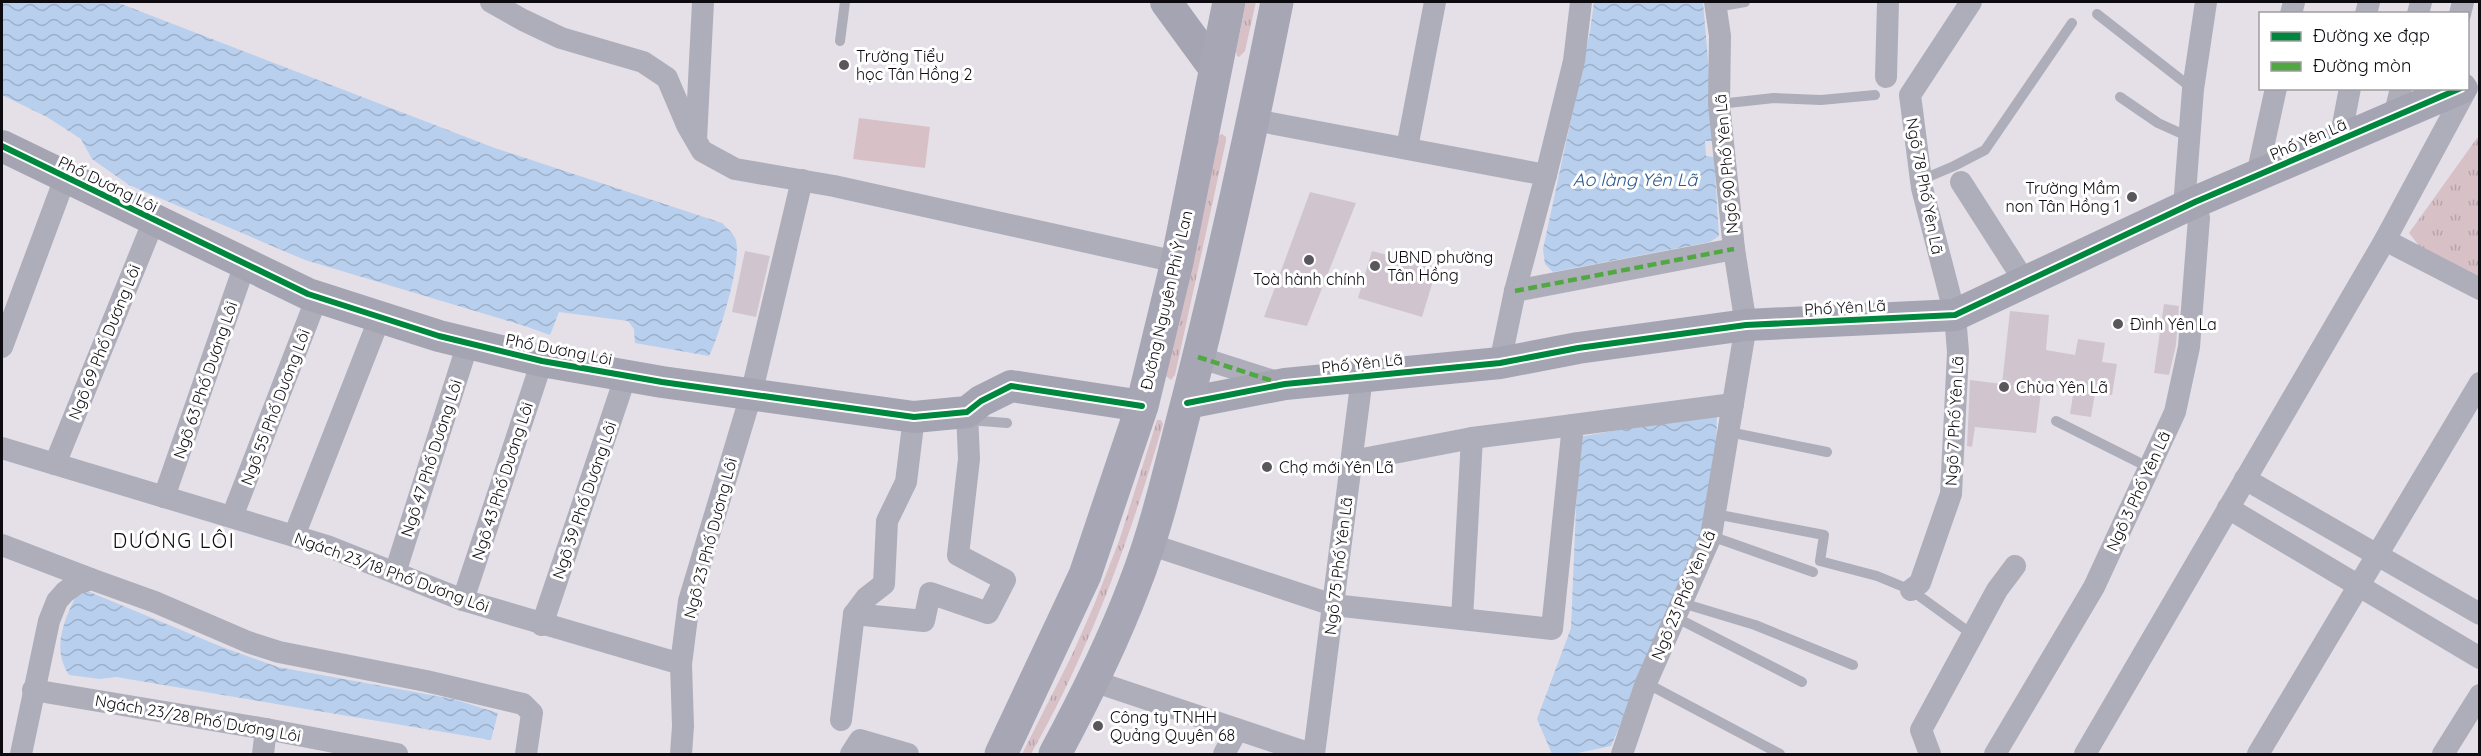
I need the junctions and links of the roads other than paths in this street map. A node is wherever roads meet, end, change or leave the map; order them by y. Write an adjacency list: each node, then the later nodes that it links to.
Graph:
1 (491, 2): 29 (street)
2 (703, 2): 29 (street)
3 (845, 2): 16 (lane)
4 (1166, 2): 17 (street)
5 (1229, 2): 17 (main road, Đường Nguyên Phi Ỷ Lan)
6 (1277, 2): 26 (main road)
7 (1435, 2): 30 (street)
8 (1581, 2): 32 (street)
9 (1745, 2): 13 (lane)
10 (1888, 2): 18 (street)
11 (1971, 2): 36 (street, Ngõ 78 Phố Yên Lã)
12 (2206, 2): 19 (street, Ngõ 3 Phố Yên Lã)
13 (1716, 4): 25 (street, Ngõ 90 Phố Yên Lã)
14 (2097, 14): 19 (lane)
15 (2072, 23): 36 (lane)
16 (840, 41)
17 (1215, 69): 26 (main road); 42 (main road, Đường Nguyên Phi Ỷ Lan)
18 (1881, 86): 25 (lane)
19 (2193, 89): 27 (street, Ngõ 3 Phố Yên Lã)
20 (2276, 90): 33 (street)
21 (2350, 90): 28 (street)
22 (2464, 91): 24 (street, Phố Yên Lã); 40 (street)
23 (2120, 97): 27 (lane)
24 (2397, 103): 28 (street, Phố Yên Lã)
25 (1719, 104): 41 (street, Ngõ 90 Phố Yên Lã)
26 (1254, 120): 30 (street); 53 (main road)
27 (2190, 137): 38 (street, Ngõ 3 Phố Yên Lã)
28 (2340, 140): 33 (street, Phố Yên Lã)
29 (696, 142): 35 (street)
30 (1407, 148): 32 (street)
31 (3, 152): 34 (street, Phố Dương Lôi)
32 (1546, 175): 46 (street)
33 (2257, 175): 38 (street, Phố Yên Lã)
34 (65, 178): 39 (street, Phố Dương Lôi); 52 (street)
35 (802, 180): 42 (street); 60 (street, Ngõ 23 Phố Dương Lôi)
36 (1921, 180): 48 (street, Ngõ 78 Phố Yên Lã)
37 (1961, 182): 44 (street)
38 (2189, 204): 44 (street, Phố Yên Lã); 75 (street, Ngõ 3 Phố Yên Lã)
39 (153, 220): 43 (street, Phố Dương Lôi); 74 (street, Ngõ 69 Phố Dương Lôi)
40 (2385, 240): 45 (street); 76 (street)
41 (1734, 249): 46 (street); 50 (street, Ngõ 90 Phố Yên Lã)
42 (1177, 262): 63 (main road, Đường Nguyên Phi Ỷ Lan)
43 (245, 264): 47 (street, Phố Dương Lôi); 77 (street, Ngõ 63 Phố Dương Lôi)
44 (2025, 282): 48 (street, Phố Yên Lã)
45 (2480, 289)
46 (1515, 291): 55 (street)
47 (317, 297): 49 (street, Phố Dương Lôi); 79 (street, Ngõ 55 Phố Dương Lôi)
48 (1955, 315): 50 (street, Phố Yên Lã); 90 (street, Ngõ 7 Phố Yên Lã)
49 (380, 317): 51 (street, Phố Dương Lôi); 81 (street)
50 (1746, 326): 55 (street, Phố Yên Lã); 62 (street, Ngõ 23 Phố Yên Lã)
51 (468, 343): 54 (street, Phố Dương Lôi); 87 (street, Ngõ 47 Phố Dương Lôi)
52 (2, 347)
53 (1198, 357): 59 (street); 61 (main road)
54 (542, 361): 56 (street, Phố Dương Lôi); 91 (street, Ngõ 43 Phố Dương Lôi)
55 (1500, 363): 57 (street, Phố Yên Lã)
56 (626, 375): 60 (street, Phố Dương Lôi); 97 (street, Ngõ 39 Phố Dương Lôi)
57 (1362, 377): 59 (street, Phố Yên Lã); 73 (street, Ngõ 75 Phố Yên Lã)
58 (2480, 382): 84 (street)
59 (1285, 384): 61 (street, Phố Yên Lã)
60 (751, 394): 65 (street, Phố Dương Lôi); 100 (street, Ngõ 23 Phố Dương Lôi)
61 (1187, 403): 63 (main road); 82 (main road)
62 (1733, 404): 68 (street); 69 (street, Ngõ 23 Phố Yên Lã)
63 (1142, 405): 64 (street, Phố Dương Lôi); 117 (main road, Đường Nguyên Phi Ỷ Lan)
64 (967, 416): 65 (street, Phố Dương Lôi); 67 (lane); 94 (street)
65 (914, 417): 94 (street)
66 (2056, 421): 75 (lane)
67 (1007, 423)
68 (1573, 425): 70 (street); 96 (street)
69 (1729, 432): 72 (lane); 80 (street, Ngõ 23 Phố Yên Lã)
70 (1472, 438): 73 (street); 96 (street)
71 (2, 448): 74 (street, Ngách 23/18 Phố Dương Lôi)
72 (1827, 452)
73 (1352, 461): 92 (street, Ngõ 75 Phố Yên Lã)
74 (55, 464): 77 (street, Ngách 23/18 Phố Dương Lôi)
75 (2150, 468): 124 (street, Ngõ 3 Phố Yên Lã)
76 (2246, 479): 78 (street); 84 (street)
77 (164, 497): 79 (street, Ngách 23/18 Phố Dương Lôi)
78 (2228, 508): 89 (street); 125 (street)
79 (232, 517): 81 (street, Ngách 23/18 Phố Dương Lôi)
80 (1713, 525): 86 (lane); 90 (lane); 93 (street, Ngõ 23 Phố Yên Lã)
81 (294, 536): 87 (street, Ngách 23/18 Phố Dương Lôi)
82 (1149, 544): 92 (street); 102 (main road)
83 (2, 545): 88 (street)
84 (2377, 556): 89 (street); 95 (street)
85 (2015, 566): 98 (street)
86 (1813, 572)
87 (395, 573): 91 (street, Ngách 23/18 Phố Dương Lôi)
88 (91, 579): 105 (street); 113 (street)
89 (2358, 586): 99 (street); 126 (street)
90 (1911, 590): 98 (lane)
91 (463, 600): 97 (street, Ngách 23/18 Phố Dương Lôi)
92 (1333, 605): 96 (street); 120 (street, Ngõ 75 Phố Yên Lã)
93 (1678, 610): 101 (lane); 103 (lane); 104 (street, Ngõ 23 Phố Yên Lã)
94 (854, 614): 107 (street)
95 (2480, 614)
96 (1462, 619)
97 (542, 625): 100 (street, Ngách 23/18 Phố Dương Lôi)
98 (1972, 635): 123 (street)
99 (2480, 658)
100 (681, 664): 114 (street, Ngõ 23 Phố Dương Lôi)
101 (1853, 665)
102 (1093, 681): 109 (street); 118 (main road)
103 (1803, 682)
104 (1646, 683): 121 (street, Ngõ 23 Phố Yên Lã); 122 (lane)
105 (33, 690): 108 (street, Ngách 23/28 Phố Dương Lôi); 110 (street)
106 (2480, 695): 127 (street)
107 (841, 720)
108 (266, 729): 111 (street); 112 (street, Ngách 23/28 Phố Dương Lôi)
109 (1237, 730): 119 (street); 120 (street)
110 (21, 754)
111 (262, 754)
112 (397, 754)
113 (526, 754)
114 (681, 754)
115 (851, 754): 116 (street)
116 (908, 754)
117 (1001, 754)
118 (1055, 754)
119 (1224, 754)
120 (1312, 754)
121 (1622, 754)
122 (1780, 754)
123 (1930, 754)
124 (1995, 754)
125 (2085, 754)
126 (2258, 754)
127 (2444, 754)

